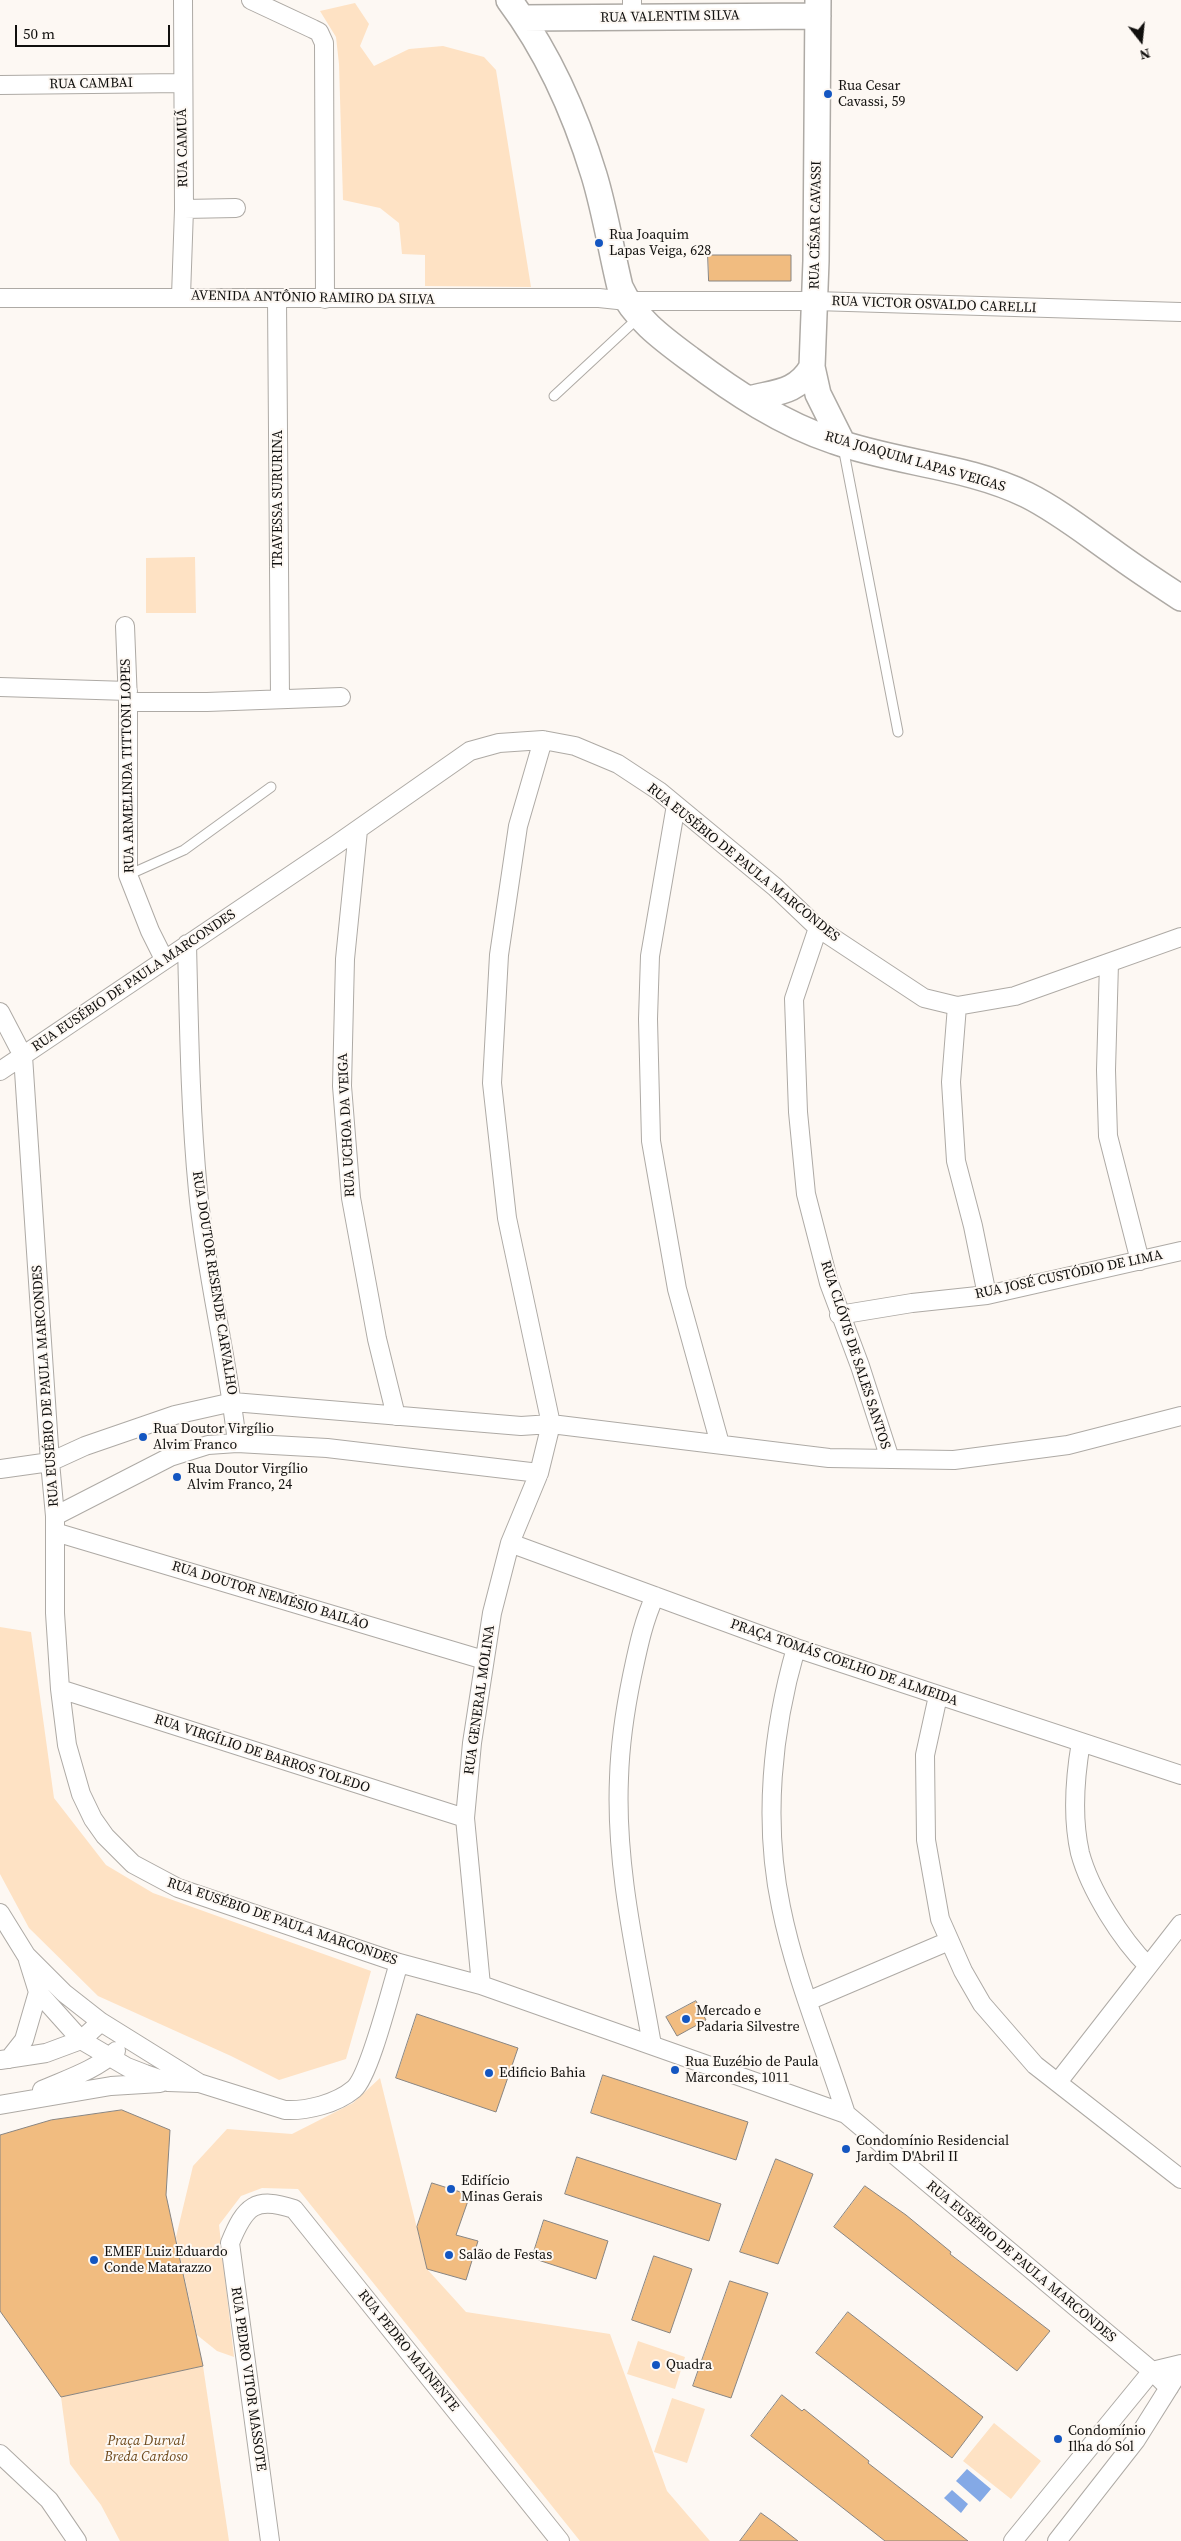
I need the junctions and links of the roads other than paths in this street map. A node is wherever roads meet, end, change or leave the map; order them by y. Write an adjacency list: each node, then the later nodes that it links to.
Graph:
1 (183, 0): 8 (street, RUA CAMUÃ)
2 (251, 0): 15 (street)
3 (632, 8): 4 (main road, RUA VALENTIM SILVA); 6 (main road, RUA VALENTIM SILVA)
4 (818, 8): 16 (main road, RUA CÉSAR CAVASSI)
5 (516, 9): 6 (main road, RUA VALENTIM SILVA); 7 (main road, RUA JOAQUIM LAPAS VEIGAS)
6 (574, 18): 7 (main road)
7 (549, 62): 17 (main road, RUA JOAQUIM LAPAS VEIGAS)
8 (183, 82): 9 (street, RUA CAMBAI); 11 (street, RUA CAMUÃ)
9 (0, 85)
10 (236, 208): 11 (street)
11 (184, 209): 12 (street, RUA CAMUÃ)
12 (181, 296): 13 (street, AVENIDA ANTÔNIO RAMIRO DA SILVA); 14 (street, AVENIDA ANTÔNIO RAMIRO DA SILVA)
13 (0, 298)
14 (276, 299): 15 (street, AVENIDA ANTÔNIO RAMIRO DA SILVA); 28 (street, TRAVESSA SURURINA)
15 (325, 299): 17 (street, AVENIDA ANTÔNIO RAMIRO DA SILVA)
16 (816, 301): 17 (street, RUA VICTOR OSVALDO CARELLI); 18 (street, RUA VICTOR OSVALDO CARELLI); 19 (main road, RUA CÉSAR CAVASSI)
17 (634, 309): 20 (lane); 21 (main road, RUA JOAQUIM LAPAS VEIGAS)
18 (1181, 312)
19 (812, 367): 21 (main road); 22 (main road, RUA CÉSAR CAVASSI)
20 (554, 396)
21 (748, 399): 22 (main road, RUA JOAQUIM LAPAS VEIGAS)
22 (843, 444): 23 (main road, RUA JOAQUIM LAPAS VEIGAS); 29 (lane)
23 (1181, 598)
24 (125, 626): 26 (street, RUA ARMELINDA TITTONI LOPES)
25 (0, 686): 26 (street)
26 (128, 696): 28 (street); 34 (street, RUA ARMELINDA TITTONI LOPES)
27 (340, 697): 28 (street)
28 (280, 699)
29 (898, 732)
30 (543, 740): 32 (street, RUA EUSÉBIO DE PAULA MARCONDES); 33 (street, RUA EUSÉBIO DE PAULA MARCONDES); 51 (street)
31 (271, 788): 34 (lane)
32 (676, 805): 35 (street, RUA EUSÉBIO DE PAULA MARCONDES); 53 (street)
33 (358, 830): 37 (street, RUA EUSÉBIO DE PAULA MARCONDES); 49 (street, RUA UCHOA DA VEIGA)
34 (128, 874): 38 (street, RUA ARMELINDA TITTONI LOPES)
35 (818, 928): 40 (street, RUA EUSÉBIO DE PAULA MARCONDES); 47 (street, RUA CLÓVIS DE SALES SANTOS)
36 (1181, 937): 39 (street, RUA EUSÉBIO DE PAULA MARCONDES)
37 (187, 944): 38 (street, RUA EUSÉBIO DE PAULA MARCONDES); 48 (street, RUA DOUTOR RESENDE CARVALHO)
38 (164, 959): 42 (street, RUA EUSÉBIO DE PAULA MARCONDES)
39 (1109, 963): 40 (street, RUA EUSÉBIO DE PAULA MARCONDES); 45 (street)
40 (957, 1006): 46 (street)
41 (0, 1012): 42 (street)
42 (23, 1056): 43 (street); 55 (street, RUA EUSÉBIO DE PAULA MARCONDES)
43 (0, 1071)
44 (1181, 1251): 45 (street, RUA JOSÉ CUSTÓDIO DE LIMA)
45 (1140, 1261): 46 (street, RUA JOSÉ CUSTÓDIO DE LIMA)
46 (987, 1296): 47 (street, RUA JOSÉ CUSTÓDIO DE LIMA)
47 (839, 1315): 54 (street, RUA CLÓVIS DE SALES SANTOS)
48 (233, 1402): 49 (street); 52 (street, RUA DOUTOR RESENDE CARVALHO); 55 (street)
49 (396, 1416): 51 (street)
50 (1181, 1416): 54 (street)
51 (551, 1424): 53 (street); 57 (street, RUA GENERAL MOLINA)
52 (237, 1443): 57 (street); 58 (street)
53 (720, 1444): 54 (street)
54 (890, 1459)
55 (50, 1462): 56 (street); 58 (street, RUA EUSÉBIO DE PAULA MARCONDES)
56 (0, 1469)
57 (539, 1473): 59 (street, RUA GENERAL MOLINA)
58 (55, 1524): 62 (street, RUA DOUTOR NEMÉSIO BAILÃO); 63 (street, RUA EUSÉBIO DE PAULA MARCONDES)
59 (510, 1544): 60 (street, PRAÇA TOMÁS COELHO DE ALMEIDA); 62 (street, RUA GENERAL MOLINA)
60 (655, 1596): 61 (street, PRAÇA TOMÁS COELHO DE ALMEIDA); 80 (street)
61 (796, 1648): 64 (street, PRAÇA TOMÁS COELHO DE ALMEIDA); 76 (street)
62 (484, 1660): 67 (street, RUA GENERAL MOLINA)
63 (60, 1689): 67 (street, RUA VIRGÍLIO DE BARROS TOLEDO); 72 (street, RUA EUSÉBIO DE PAULA MARCONDES)
64 (938, 1696): 65 (street, PRAÇA TOMÁS COELHO DE ALMEIDA); 70 (street)
65 (1081, 1742): 66 (street, PRAÇA TOMÁS COELHO DE ALMEIDA); 73 (street)
66 (1181, 1775)
67 (465, 1818): 74 (street, RUA GENERAL MOLINA)
68 (0, 1913): 71 (street)
69 (1181, 1924): 73 (street)
70 (948, 1941): 76 (street); 84 (street)
71 (26, 1955): 75 (street); 77 (street)
72 (399, 1963): 74 (street, RUA EUSÉBIO DE PAULA MARCONDES); 85 (street)
73 (1148, 1966): 84 (street)
74 (481, 1985): 80 (street, RUA EUSÉBIO DE PAULA MARCONDES)
75 (38, 1992): 78 (street); 82 (street)
76 (808, 2001): 88 (street)
77 (101, 2022): 78 (street); 79 (street)
78 (81, 2040): 81 (street); 82 (street)
79 (127, 2040): 81 (street); 85 (street)
80 (652, 2045): 88 (street, RUA EUSÉBIO DE PAULA MARCONDES)
81 (109, 2058): 83 (street); 86 (street)
82 (4, 2060)
83 (168, 2082): 85 (street); 86 (street)
84 (1058, 2082): 89 (street)
85 (199, 2083)
86 (21, 2099): 87 (street)
87 (0, 2104)
88 (846, 2114): 92 (street, RUA EUSÉBIO DE PAULA MARCONDES)
89 (1179, 2174)
90 (240, 2218): 96 (street, RUA PEDRO VITOR MASSOTE); 97 (street, RUA PEDRO MAINENTE)
91 (1181, 2365): 92 (street); 93 (street)
92 (1152, 2371): 93 (street, RUA EUSÉBIO DE PAULA MARCONDES); 98 (street)
93 (1169, 2388): 99 (street)
94 (0, 2454): 95 (street)
95 (77, 2541)
96 (270, 2541)
97 (560, 2541)
98 (1013, 2541)
99 (1057, 2541)

